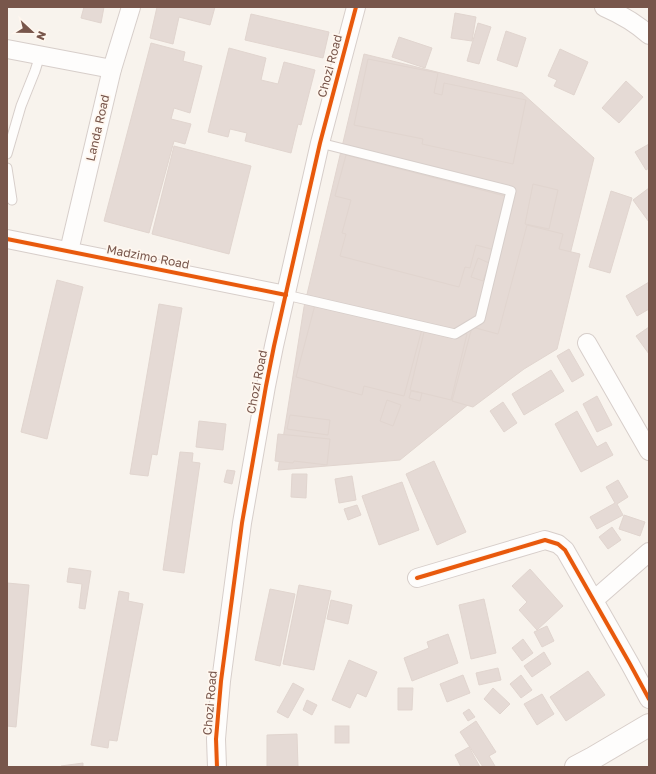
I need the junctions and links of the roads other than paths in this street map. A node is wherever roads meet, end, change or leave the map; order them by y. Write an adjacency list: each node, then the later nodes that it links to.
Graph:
1 (130, 7): 7 (street, Landa Road)
2 (356, 7): 8 (street, Chozi Road)
3 (604, 7): 4 (street)
4 (649, 35)
5 (7, 49): 6 (street)
6 (40, 55): 7 (street); 9 (lane)
7 (112, 69): 13 (street, Landa Road)
8 (320, 143): 14 (street, Chozi Road); 14 (lane)
9 (7, 154)
10 (7, 168): 11 (lane)
11 (12, 200)
12 (7, 239): 13 (street, Madzimo Road)
13 (69, 251): 14 (street, Madzimo Road)
14 (286, 295): 23 (street, Chozi Road)
15 (587, 343): 16 (street)
16 (649, 451)
17 (649, 552): 19 (street)
18 (417, 578): 19 (street)
19 (594, 600): 20 (street)
20 (649, 699)
21 (649, 725): 22 (street)
22 (589, 764)
23 (217, 767)

